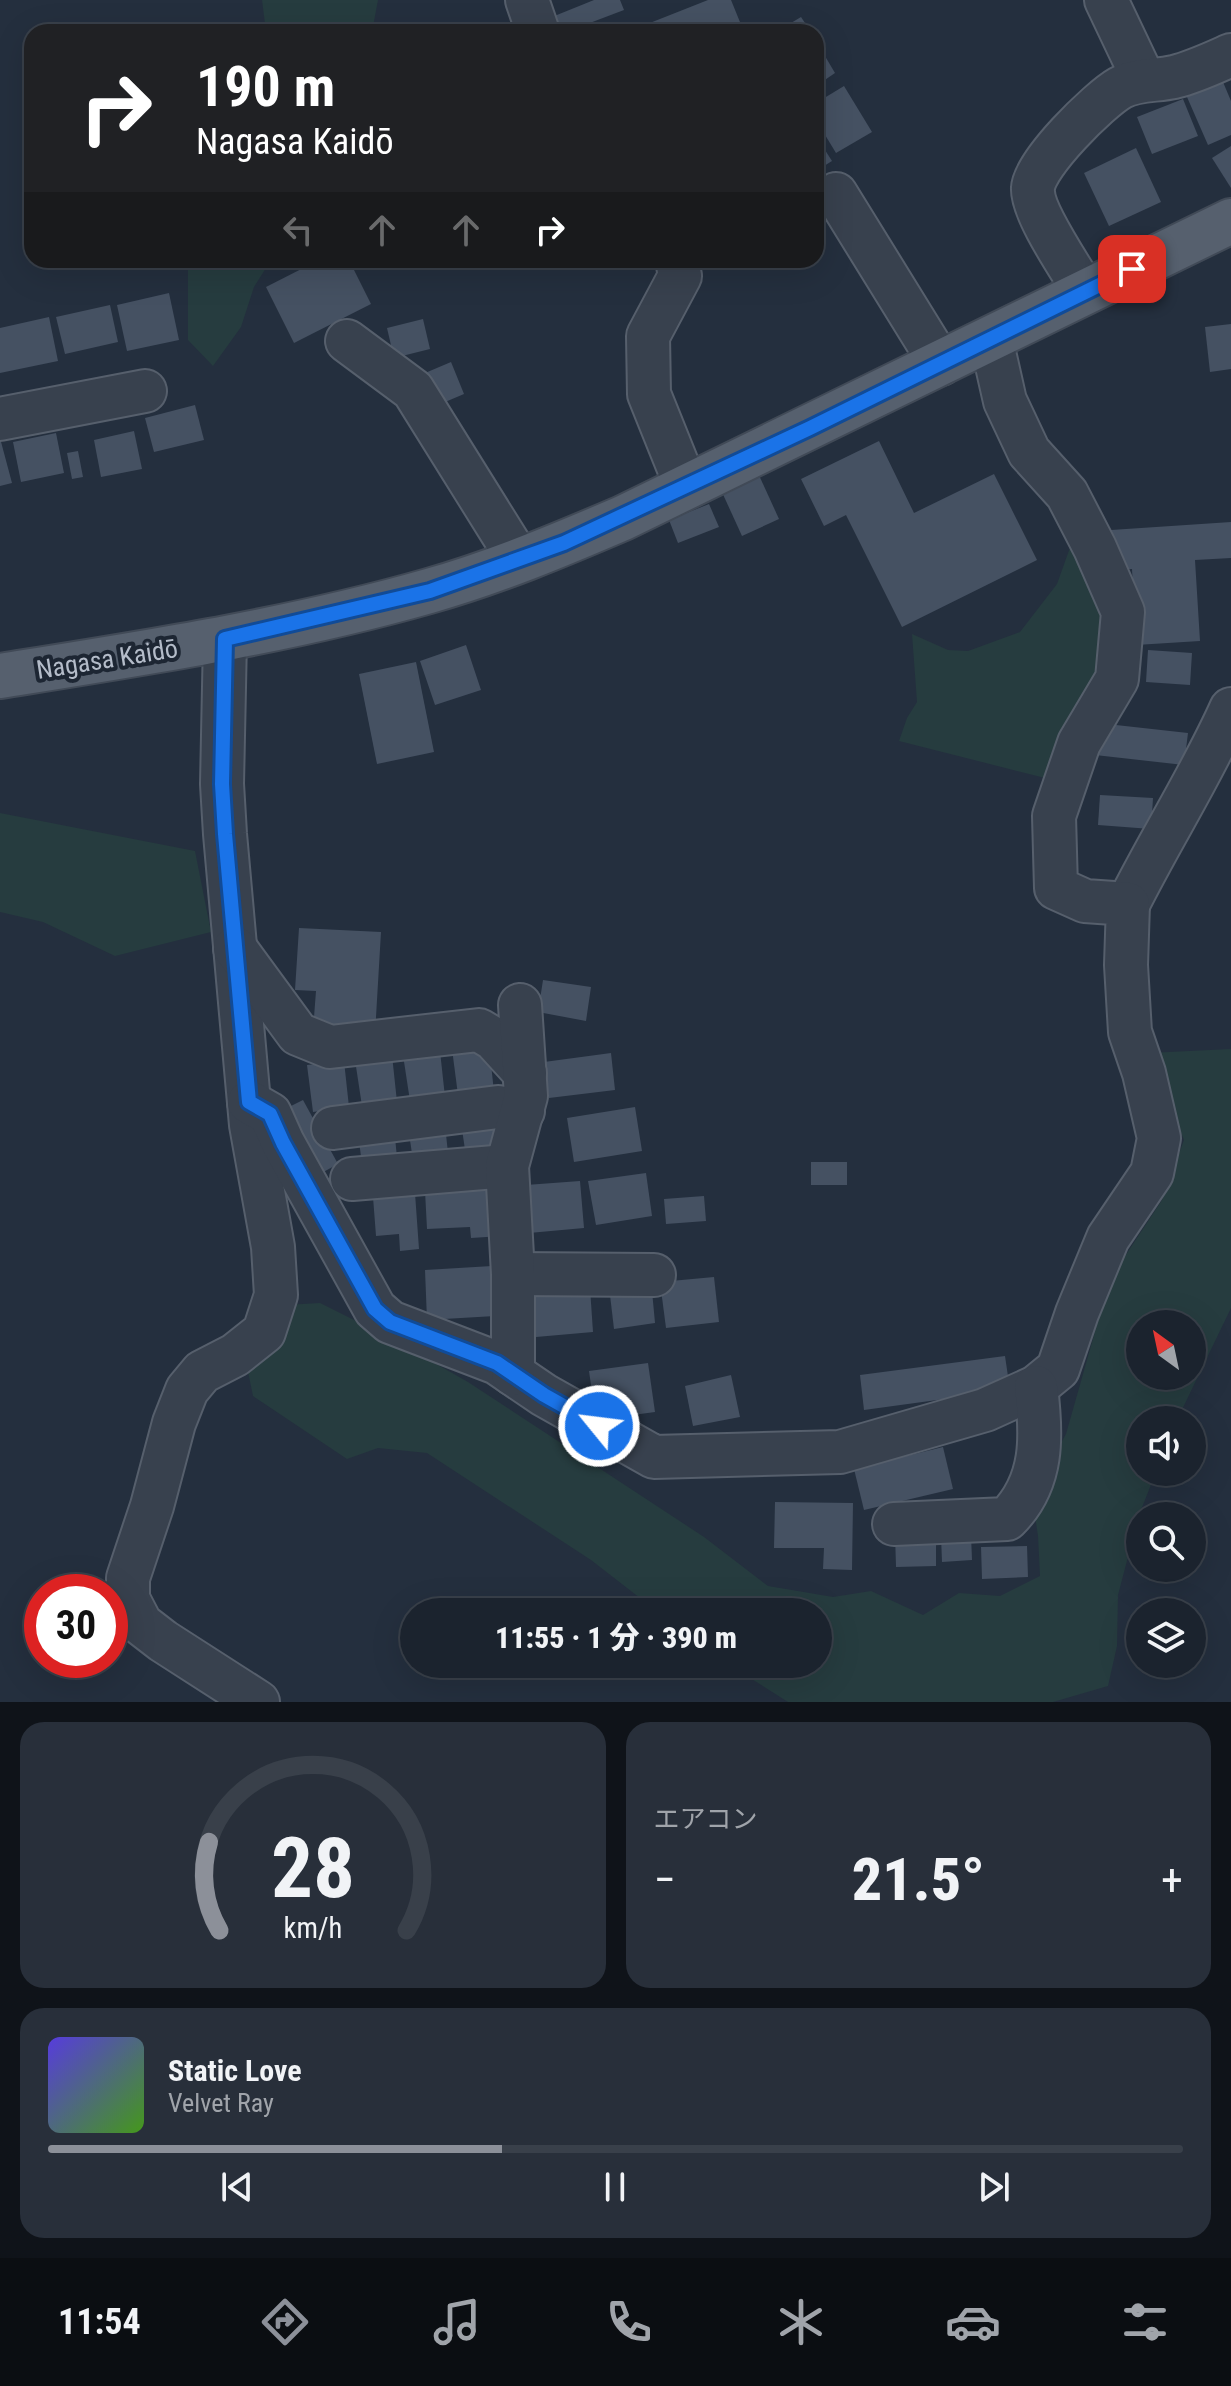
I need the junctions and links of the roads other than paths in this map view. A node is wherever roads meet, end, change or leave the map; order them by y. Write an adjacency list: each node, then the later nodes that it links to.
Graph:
1 (527, 0): 3 (street)
2 (1106, 0): 5 (street)
3 (535, 24)
4 (1231, 55): 5 (street)
5 (1144, 80): 9 (street)
6 (836, 194): 12 (street)
7 (1231, 221): 9 (main road, Nagasa Kaidō)
8 (678, 268): 15 (street)
9 (1085, 292): 10 (main road, Nagasa Kaidō)
10 (991, 339): 12 (main road, Nagasa Kaidō); 20 (street)
11 (347, 341): 16 (street)
12 (941, 364): 15 (main road, Nagasa Kaidō)
13 (145, 391): 14 (street)
14 (0, 419)
15 (686, 486): 16 (main road, Nagasa Kaidō)
16 (519, 560): 17 (main road, Nagasa Kaidō)
17 (225, 639): 18 (main road, Nagasa Kaidō); 21 (street)
18 (0, 676)
19 (1231, 709): 20 (street)
20 (1128, 904): 31 (street)
21 (234, 947): 23 (street); 24 (street)
22 (520, 1005): 23 (street)
23 (524, 1092): 25 (street); 26 (street)
24 (249, 1102): 30 (street); 33 (street)
25 (333, 1128)
26 (507, 1166): 27 (street); 28 (street)
27 (352, 1179)
28 (513, 1274): 29 (street); 30 (street)
29 (654, 1275)
30 (513, 1374): 31 (street)
31 (1036, 1387): 32 (street)
32 (894, 1524)
33 (258, 1702)

